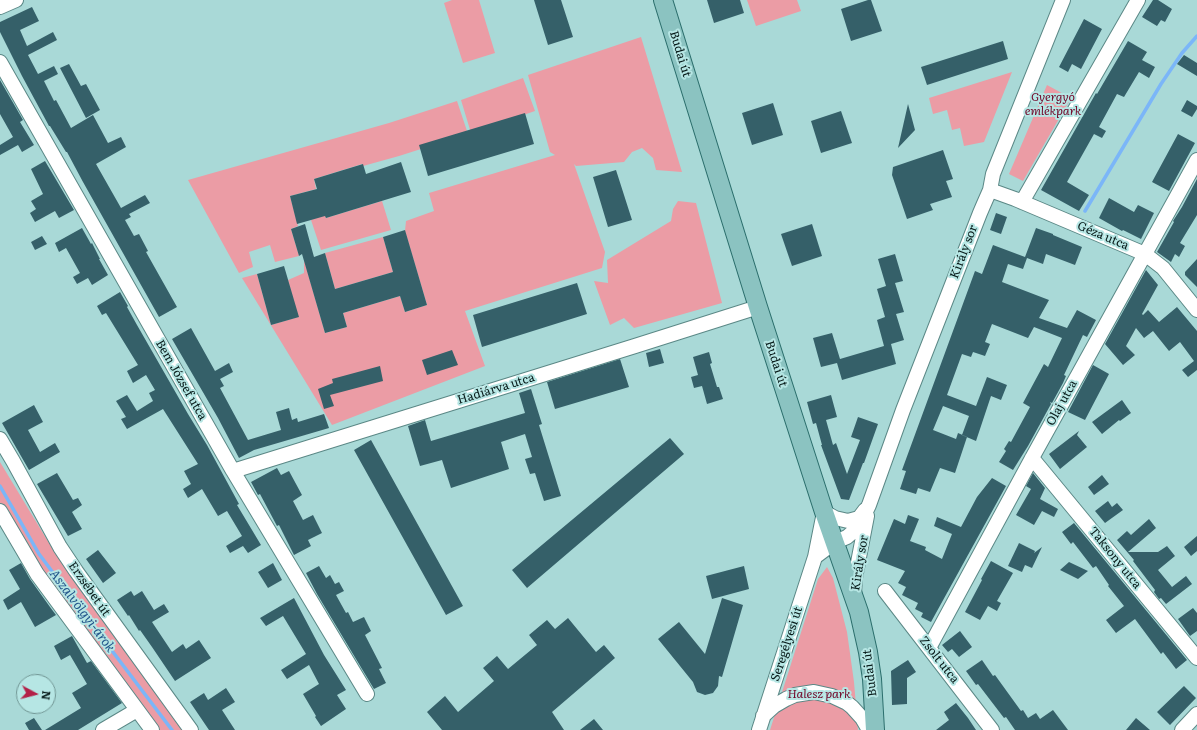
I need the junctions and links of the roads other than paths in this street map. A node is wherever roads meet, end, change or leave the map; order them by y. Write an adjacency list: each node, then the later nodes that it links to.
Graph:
1 (16, 0): 5 (street)
2 (664, 0): 12 (main road, Budai út)
3 (1063, 0): 8 (street, Király sor)
4 (1138, 0): 9 (street)
5 (0, 7)
6 (0, 62): 15 (street, Bem József utca)
7 (1197, 160): 10 (street, Olaj utca)
8 (990, 190): 9 (street, Géza utca); 16 (street, Király sor)
9 (1022, 202): 10 (street, Géza utca)
10 (1145, 254): 11 (street, Géza utca); 14 (street, Olaj utca)
11 (1195, 304)
12 (758, 306): 15 (street, Hadiárva utca); 18 (main road, Budai út)
13 (0, 439): 31 (street, Erzsébet út)
14 (1032, 458): 23 (street, Olaj utca); 24 (street, Taksony utca)
15 (233, 471): 25 (street, Bem József utca)
16 (869, 505): 18 (street, Király sor); 19 (street, Király sor); 22 (street, Király sor)
17 (0, 511): 26 (street)
18 (824, 512): 19 (main road, Budai út); 20 (street, Seregélyesi út)
19 (835, 542): 20 (street); 22 (main road, Budai út)
20 (815, 557): 28 (street, Seregélyesi út)
21 (885, 591): 23 (street, Zsolt utca)
22 (854, 596): 34 (main road, Budai út)
23 (929, 648): 35 (street, Zsolt utca)
24 (1197, 658)
25 (367, 694)
26 (137, 710): 29 (street); 30 (street)
27 (1197, 714): 36 (street)
28 (763, 716): 32 (street, Seregélyesi út); 33 (street)
29 (103, 730)
30 (152, 730)
31 (191, 730)
32 (759, 730)
33 (869, 730)
34 (875, 730)
35 (992, 730)
36 (1182, 730)

